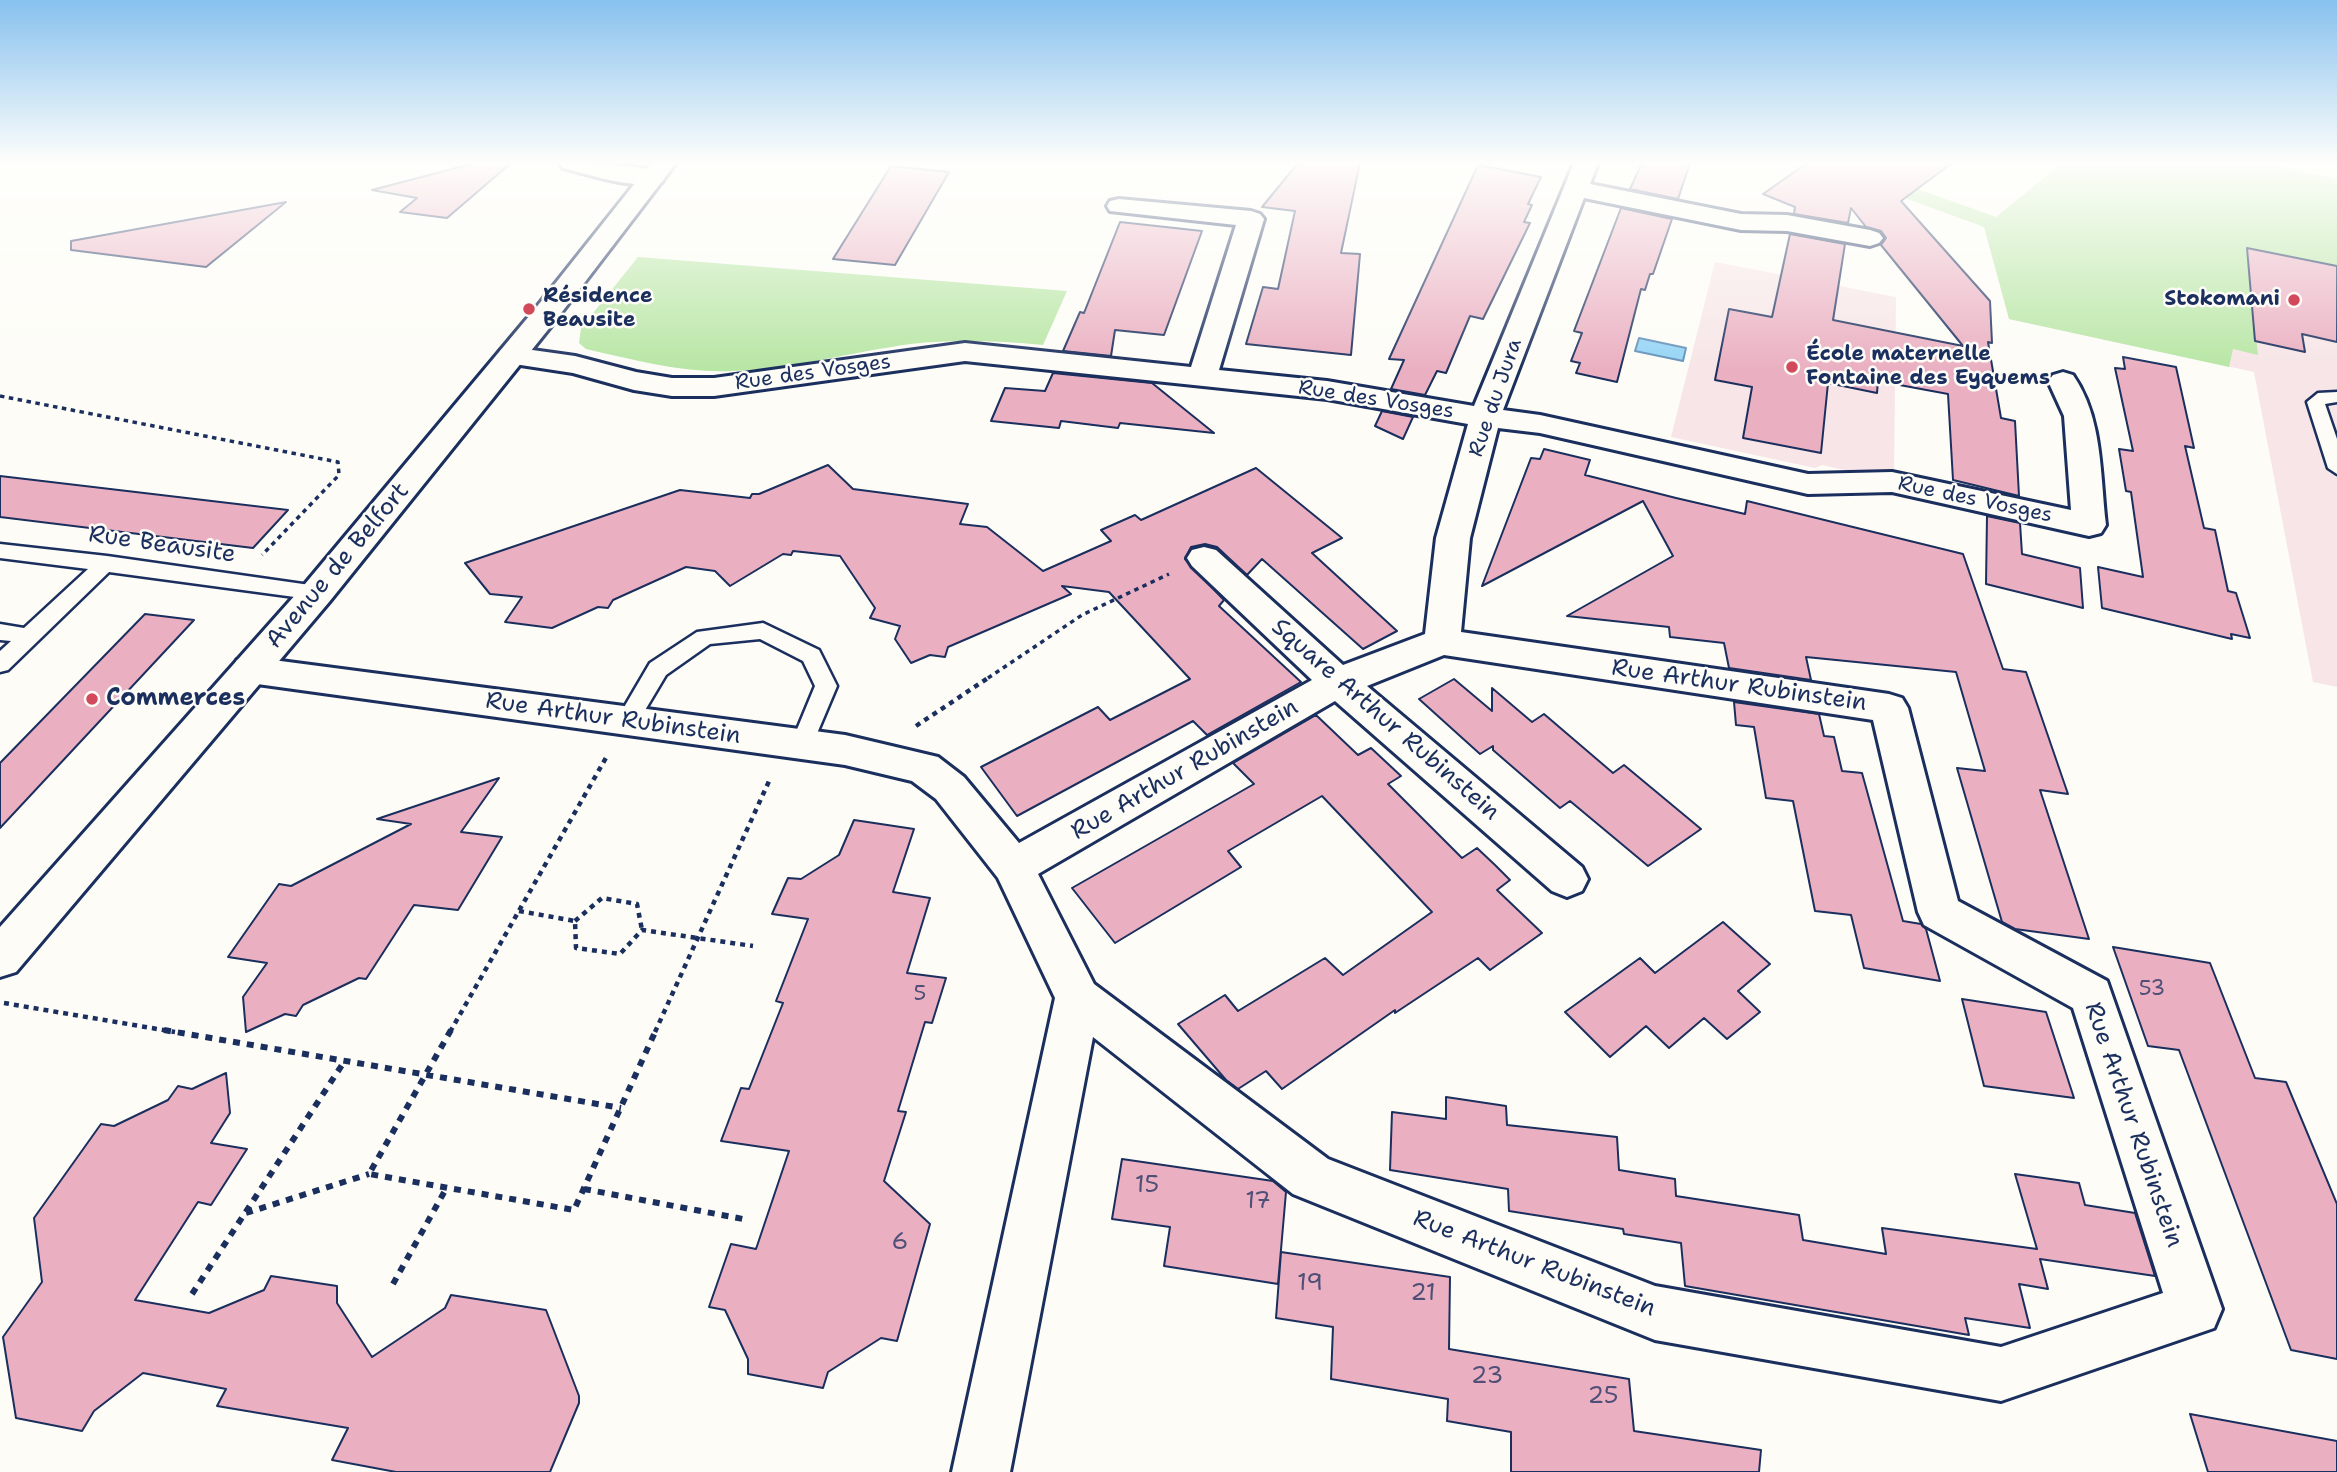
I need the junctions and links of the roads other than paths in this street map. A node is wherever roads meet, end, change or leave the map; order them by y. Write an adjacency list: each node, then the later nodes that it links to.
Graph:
1 (610, 232): 6 (street, Avenue de Belfort)
2 (1247, 232): 7 (street)
3 (1559, 232): 10 (street, Rue du Jura)
4 (1835, 232): 5 (street)
5 (1870, 238)
6 (511, 356): 7 (street, Rue des Vosges); 15 (street, Avenue de Belfort)
7 (1203, 376): 10 (street, Rue des Vosges)
8 (2063, 381): 10 (street, Rue des Vosges)
9 (2337, 397): 11 (lane)
10 (1485, 417): 18 (street, Rue du Jura)
11 (2337, 468)
12 (0, 551): 14 (lane, Rue Beausite)
13 (1204, 558): 21 (street, Square Arthur Rubinstein)
14 (107, 563): 15 (lane, Rue Beausite); 17 (lane)
15 (317, 593): 20 (street, Avenue de Belfort)
16 (0, 632): 17 (lane)
17 (30, 637): 19 (lane)
18 (1442, 642): 21 (street, Rue Arthur Rubinstein); 27 (street, Rue Arthur Rubinstein)
19 (0, 664)
20 (250, 670): 22 (street, Rue Arthur Rubinstein); 26 (street, Avenue de Belfort)
21 (1338, 682): 24 (street, Rue Arthur Rubinstein); 25 (street, Square Arthur Rubinstein)
22 (626, 721): 23 (street, Rue Arthur Rubinstein); 23 (lane)
23 (794, 743): 24 (street, Rue Arthur Rubinstein)
24 (1014, 867): 27 (street, Rue Arthur Rubinstein)
25 (1567, 879)
26 (0, 958)
27 (1078, 998): 28 (street)
28 (981, 1472)

